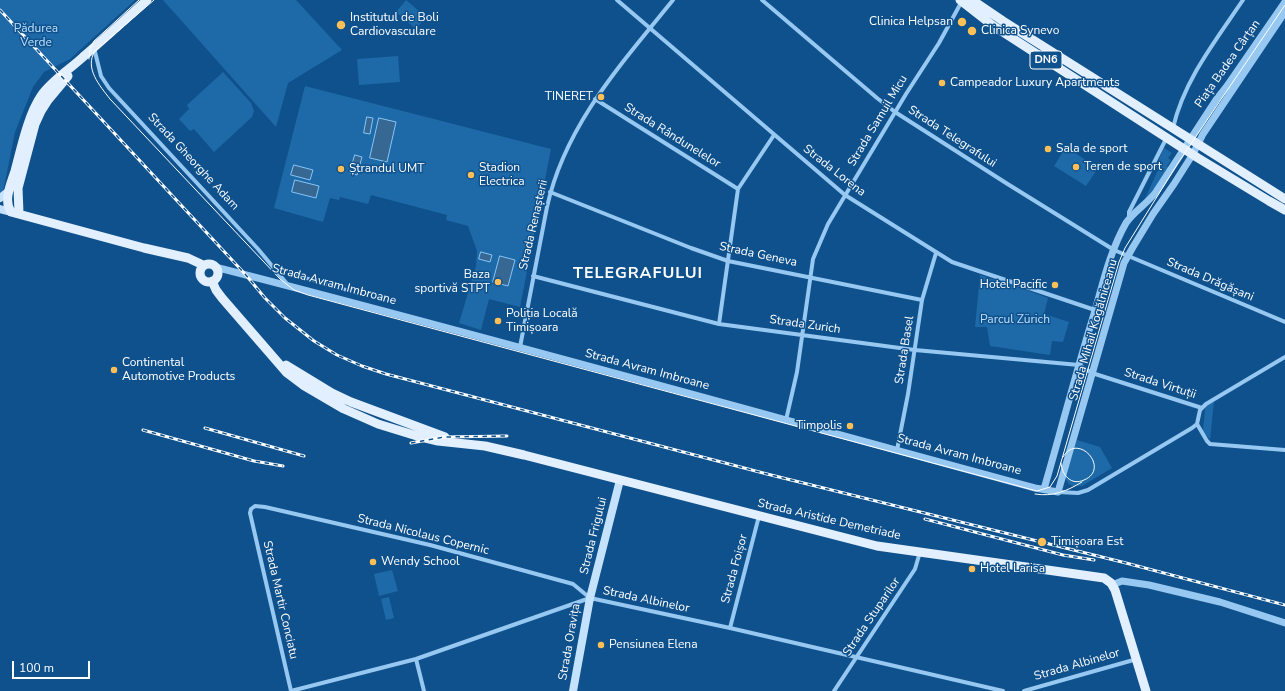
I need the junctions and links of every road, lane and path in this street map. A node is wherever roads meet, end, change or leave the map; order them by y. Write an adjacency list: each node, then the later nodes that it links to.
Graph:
1 (147, 0): 11 (main road)
2 (617, 0): 10 (street, Strada Lorena)
3 (673, 0): 10 (street, Strada Renașterii)
4 (762, 0): 14 (street, Strada Telegrafului)
5 (972, 0): 15 (main road, DN6)
6 (1243, 0): 15 (street, Piața Badea Cârțan)
7 (962, 1): 14 (street, Strada Samuil Micu); 17 (main road, DN6)
8 (1285, 2): 18 (street, Piața Badea Cârțan)
9 (1285, 12): 18 (street, Piața Badea Cârțan)
10 (651, 28): 13 (street, Strada Renașterii); 16 (street, Strada Lorena)
11 (94, 47): 12 (main road); 40 (street, Strada Gheorghe Adam)
12 (83, 57): 22 (main road); 29 (main road)
13 (595, 99): 21 (street, Strada Rândunelelor); 23 (street, Strada Renașterii)
14 (895, 112): 24 (street, Strada Samuil Micu); 31 (street, Strada Telegrafului)
15 (1173, 128): 18 (main road, DN6)
16 (774, 135): 21 (street); 24 (street, Strada Lorena)
17 (1167, 137): 19 (main road, DN6); 30 (street, Strada Mihail Kogălniceanu)
18 (1194, 142): 19 (street, Strada Mihail Kogălniceanu); 20 (street, Strada Mihail Kogălniceanu); 26 (main road, DN6)
19 (1184, 148): 20 (main road, DN6); 30 (street, Strada Mihail Kogălniceanu)
20 (1193, 154): 28 (main road, DN6); 33 (street, Strada Mihail Kogălniceanu)
21 (738, 189): 34 (street)
22 (9, 191): 25 (main road); 29 (main road)
23 (550, 192): 34 (street, Strada Geneva); 38 (street, Strada Renașterii)
24 (845, 195): 32 (street, Strada Lorena); 39 (street, Strada Samuil Micu)
25 (0, 198)
26 (1285, 199)
27 (0, 209): 29 (main road)
28 (1285, 210)
29 (15, 213): 35 (main road)
30 (1129, 218): 31 (street, Strada Mihail Kogălniceanu)
31 (1114, 250): 33 (street, Strada Telegrafului); 43 (street, Strada Mihail Kogălniceanu)
32 (936, 253): 42 (street, Strada Basel); 43 (street, Strada Lorena)
33 (1127, 257): 44 (street, Strada Drăgășani); 51 (street, Strada Mihail Kogălniceanu)
34 (728, 261): 39 (street, Strada Geneva); 45 (street)
35 (203, 265): 37 (main road); 37 (main road, Strada Aristide Demetriade)
36 (292, 274): 41 (street)
37 (215, 275): 40 (street, Strada Avram Imbroane); 57 (main road, Strada Aristide Demetriade)
38 (533, 276): 45 (street, Strada Zurich); 47 (street, Strada Renașterii)
39 (810, 277): 42 (street, Strada Geneva); 46 (street, Strada Samuil Micu)
40 (288, 285): 47 (street, Strada Avram Imbroane)
41 (357, 293)
42 (922, 300): 48 (street, Strada Basel)
43 (1095, 310): 50 (street, Strada Mihail Kogălniceanu)
44 (1285, 322)
45 (719, 324): 46 (street, Strada Zurich)
46 (803, 336): 48 (street, Strada Zurich); 53 (street, Strada Samuil Micu)
47 (520, 347): 53 (street, Strada Avram Imbroane)
48 (914, 350): 50 (street, Strada Zurich); 55 (street, Strada Basel)
49 (1285, 357): 52 (street)
50 (1078, 365): 51 (street, Strada Virtuții); 58 (street, Strada Mihail Kogălniceanu)
51 (1092, 373): 52 (street, Strada Virtuții); 59 (street, Strada Mihail Kogălniceanu)
52 (1202, 408): 54 (street, Strada Virtuții)
53 (786, 420): 55 (street, Strada Avram Imbroane)
54 (1197, 424): 56 (street); 59 (street)
55 (897, 450): 58 (street, Strada Avram Imbroane)
56 (1285, 450)
57 (620, 480): 61 (main road, Strada Aristide Demetriade); 64 (main road, Strada Frigului)
58 (1044, 489): 59 (street, Strada Avram Imbroane)
59 (1058, 492)
60 (250, 513): 64 (street, Strada Nicolaus Copernic); 70 (street, Strada Martir Conciatu)
61 (759, 515): 62 (main road, Strada Aristide Demetriade); 66 (street, Strada Foișor)
62 (920, 552): 63 (main road, Strada Aristide Demetriade); 67 (street, Strada Stuparilor)
63 (1112, 585): 65 (street); 69 (main road)
64 (590, 598): 66 (street, Strada Albinelor); 68 (street, Strada Albinelor); 72 (main road, Strada Oravița)
65 (1285, 623)
66 (730, 628): 67 (street, Strada Albinelor)
67 (857, 657): 73 (street, Strada Stuparilor); 74 (street, Strada Albinelor)
68 (416, 659): 70 (street, Strada Albinelor); 71 (street)
69 (1137, 659): 75 (street, Strada Albinelor); 76 (main road)
70 (291, 691)
71 (424, 691)
72 (573, 691)
73 (834, 691)
74 (1003, 691)
75 (1024, 691)
76 (1146, 691)

